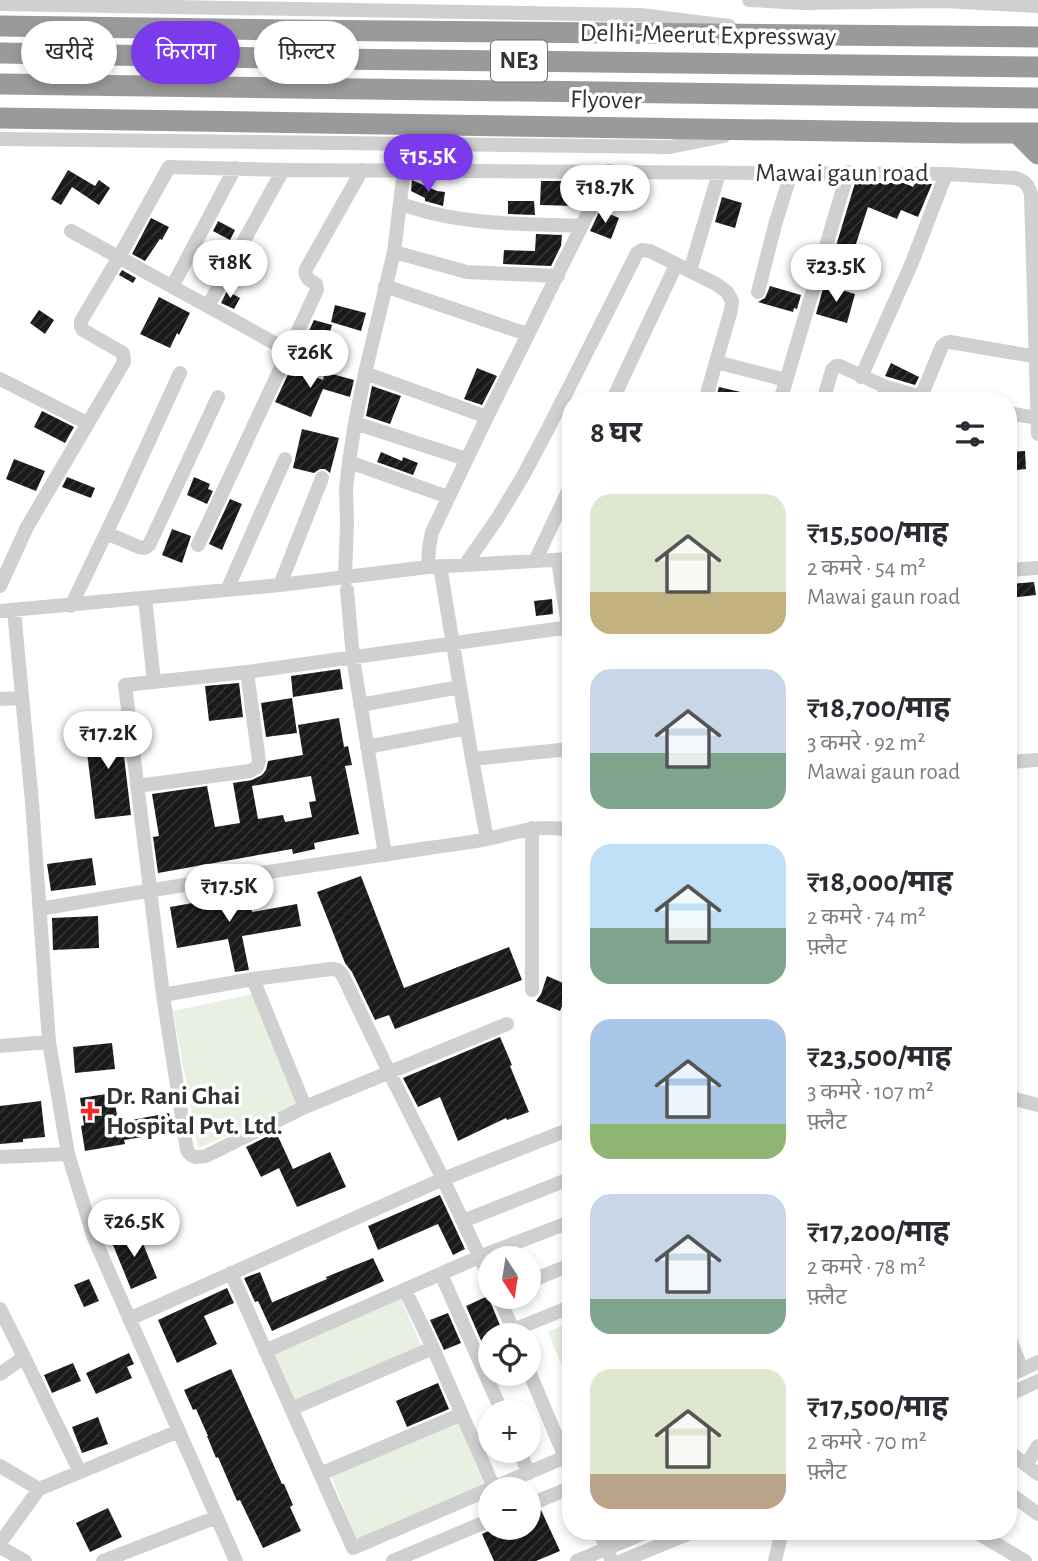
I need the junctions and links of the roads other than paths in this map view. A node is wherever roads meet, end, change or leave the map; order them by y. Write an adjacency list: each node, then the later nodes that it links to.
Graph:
1 (749, 0): 4 (street)
2 (854, 1): 3 (street); 4 (street)
3 (944, 1): 6 (street)
4 (803, 2)
5 (0, 4): 8 (street)
6 (1038, 6)
7 (0, 26): 8 (highway)
8 (806, 35): 9 (highway)
9 (1038, 37)
10 (0, 53): 11 (highway, Delhi-Meerut Expressway / NE3)
11 (1038, 67)
12 (0, 85): 13 (highway, NE3)
13 (1038, 98)
14 (0, 118): 15 (highway, Flyover)
15 (751, 130): 16 (highway, Flyover); 17 (street)
16 (1028, 133): 18 (highway)
17 (0, 139)
18 (1038, 153)
19 (235, 168): 20 (street, Mawai gaun road); 32 (street, Mawai gaun road); 36 (street)
20 (283, 170): 21 (street, Mawai gaun road); 39 (street)
21 (362, 170): 22 (street, Mawai gaun road); 41 (street)
22 (404, 170): 23 (street, Mawai gaun road); 28 (street)
23 (609, 171): 25 (street, Mawai gaun road); 29 (street)
24 (848, 172): 26 (street, Mawai gaun road); 27 (street, Mawai gaun road); 48 (street)
25 (719, 173): 26 (street, Mawai gaun road); 34 (street)
26 (791, 173): 38 (street)
27 (946, 174): 42 (street, Mawai gaun road); 46 (street)
28 (400, 204): 29 (street); 31 (street)
29 (583, 226): 35 (street)
30 (71, 231): 32 (street)
31 (394, 253): 35 (street); 37 (street)
32 (119, 257): 36 (street); 61 (street)
33 (676, 265): 34 (street); 49 (street); 50 (street)
34 (690, 271): 43 (street)
35 (558, 276): 40 (street)
36 (172, 286): 39 (street)
37 (385, 286): 40 (street); 45 (street)
38 (758, 292)
39 (208, 306): 41 (street)
40 (527, 334): 59 (street)
41 (289, 351): 71 (street)
42 (1037, 357): 55 (street); 60 (street, Mawai gaun road)
43 (716, 362): 48 (street); 51 (street)
44 (180, 373): 70 (street)
45 (365, 373): 59 (street); 62 (street)
46 (861, 377): 53 (street); 54 (street)
47 (0, 379): 61 (street)
48 (786, 380): 52 (street)
49 (567, 392)
50 (616, 392)
51 (708, 392)
52 (783, 392)
53 (826, 392)
54 (880, 392)
55 (930, 392)
56 (218, 397): 70 (street)
57 (562, 401): 74 (street)
58 (1017, 415): 60 (street)
59 (487, 417): 65 (street)
60 (1037, 418): 63 (street, Mawai gaun road)
61 (87, 423): 80 (street)
62 (355, 423): 65 (street); 66 (street)
63 (1038, 434)
64 (285, 459): 81 (street)
65 (466, 459): 68 (street)
66 (349, 462): 68 (street); 78 (street)
67 (322, 478): 79 (street)
68 (448, 497): 75 (street)
69 (562, 504): 72 (street)
70 (106, 533): 83 (street)
71 (198, 545)
72 (535, 561): 73 (street); 74 (street)
73 (562, 563)
74 (465, 565): 75 (street)
75 (434, 567): 78 (street); 86 (street)
76 (1038, 568): 77 (street)
77 (1017, 569)
78 (346, 583): 79 (street); 87 (street)
79 (280, 585): 81 (street)
80 (0, 586)
81 (226, 590): 82 (street)
82 (145, 598): 83 (street); 89 (street)
83 (71, 606): 84 (street)
84 (7, 611): 91 (street)
85 (562, 632): 86 (street)
86 (452, 644): 87 (street); 90 (street)
87 (353, 658): 88 (street); 93 (street)
88 (247, 672): 89 (street); 100 (street)
89 (154, 682): 100 (street)
90 (460, 687): 93 (street); 94 (street)
91 (22, 698): 92 (street); 106 (street)
92 (0, 699)
93 (360, 705): 95 (street)
94 (467, 728): 95 (street); 97 (street)
95 (367, 747): 104 (street)
96 (562, 749): 97 (street)
97 (472, 759): 103 (street)
98 (1038, 760): 99 (street)
99 (1017, 761)
100 (137, 786): 105 (street)
101 (532, 828): 102 (street); 103 (street); 108 (street)
102 (562, 829)
103 (487, 839): 104 (street)
104 (385, 855): 105 (street)
105 (149, 890): 106 (street); 109 (street)
106 (40, 909): 111 (street)
107 (253, 979): 109 (street); 113 (street); 116 (street)
108 (532, 990)
109 (163, 995): 116 (street)
110 (507, 1024): 113 (street)
111 (49, 1042): 112 (street); 118 (street)
112 (0, 1046)
113 (390, 1074): 116 (street); 120 (street)
114 (1017, 1099): 115 (street)
115 (1038, 1105)
116 (305, 1107)
117 (562, 1132): 120 (street)
118 (68, 1154): 119 (street); 134 (street)
119 (0, 1157)
120 (443, 1179): 122 (street); 128 (street)
121 (562, 1182): 122 (street)
122 (463, 1221): 125 (street)
123 (562, 1225): 124 (street)
124 (508, 1246)
125 (478, 1255)
126 (478, 1257): 129 (street)
127 (562, 1268): 130 (street)
128 (231, 1273): 134 (street); 137 (street)
129 (441, 1274): 131 (street); 145 (street)
130 (541, 1277)
131 (405, 1290): 136 (street); 137 (street)
132 (0, 1309): 138 (street)
133 (562, 1311): 135 (street)
134 (129, 1319): 148 (street)
135 (536, 1323)
136 (433, 1348): 146 (street); 147 (street)
137 (265, 1351): 146 (street)
138 (24, 1357): 141 (street); 156 (street)
139 (1038, 1362): 140 (street)
140 (1017, 1372)
141 (0, 1374)
142 (1038, 1381): 144 (street)
143 (536, 1386): 149 (street)
144 (1017, 1391)
145 (497, 1400)
146 (291, 1409): 158 (street)
147 (462, 1414): 158 (street); 159 (street)
148 (179, 1431): 156 (street); 167 (street)
149 (562, 1444)
150 (1038, 1446): 155 (street)
151 (1017, 1458): 155 (street)
152 (562, 1462): 157 (street)
153 (524, 1463): 157 (street)
154 (0, 1466): 161 (street)
155 (1032, 1469)
156 (80, 1472): 161 (street)
157 (529, 1473): 160 (street)
158 (320, 1474): 163 (street)
159 (487, 1477)
160 (520, 1477)
161 (39, 1489): 173 (street)
162 (562, 1491): 165 (street)
163 (478, 1495)
164 (1017, 1499): 166 (street)
165 (541, 1500)
166 (1038, 1514)
167 (217, 1517): 177 (street); 178 (street)
168 (478, 1525): 179 (street)
169 (634, 1540): 174 (street)
170 (680, 1540): 175 (street)
171 (780, 1540): 182 (street)
172 (989, 1540): 183 (street)
173 (0, 1545): 176 (street)
174 (609, 1555): 180 (street)
175 (654, 1555): 181 (street)
176 (25, 1561)
177 (103, 1561)
178 (236, 1561)
179 (393, 1561)
180 (577, 1561)
181 (622, 1561)
182 (775, 1561)
183 (1025, 1561)

